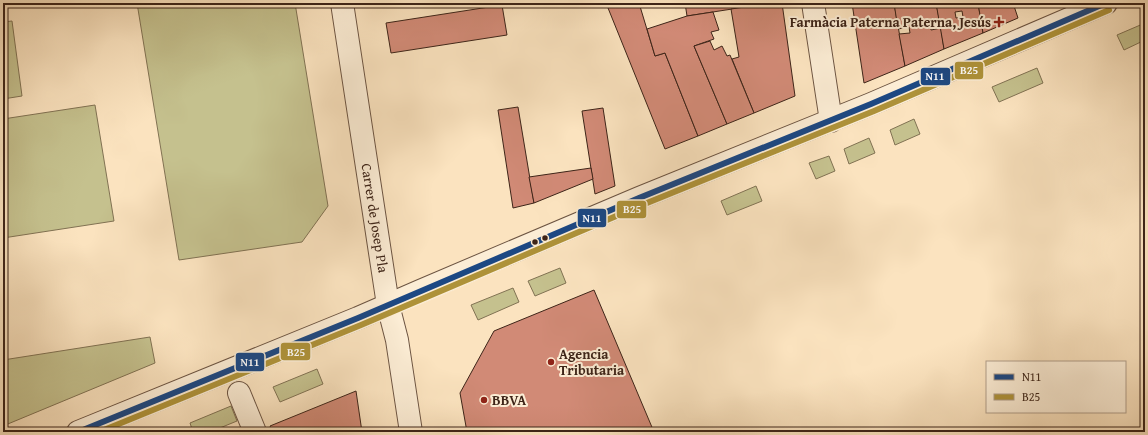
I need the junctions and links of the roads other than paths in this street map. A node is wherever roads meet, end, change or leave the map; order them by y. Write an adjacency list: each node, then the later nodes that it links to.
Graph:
1 (342, 3): 5 (street, Carrer de Josep Pla)
2 (813, 3): 4 (street)
3 (1106, 3): 4 (street)
4 (831, 121): 5 (street)
5 (388, 305): 7 (street); 9 (street, Carrer de Josep Pla)
6 (239, 393): 8 (street)
7 (78, 432)
8 (255, 432)
9 (411, 432)

